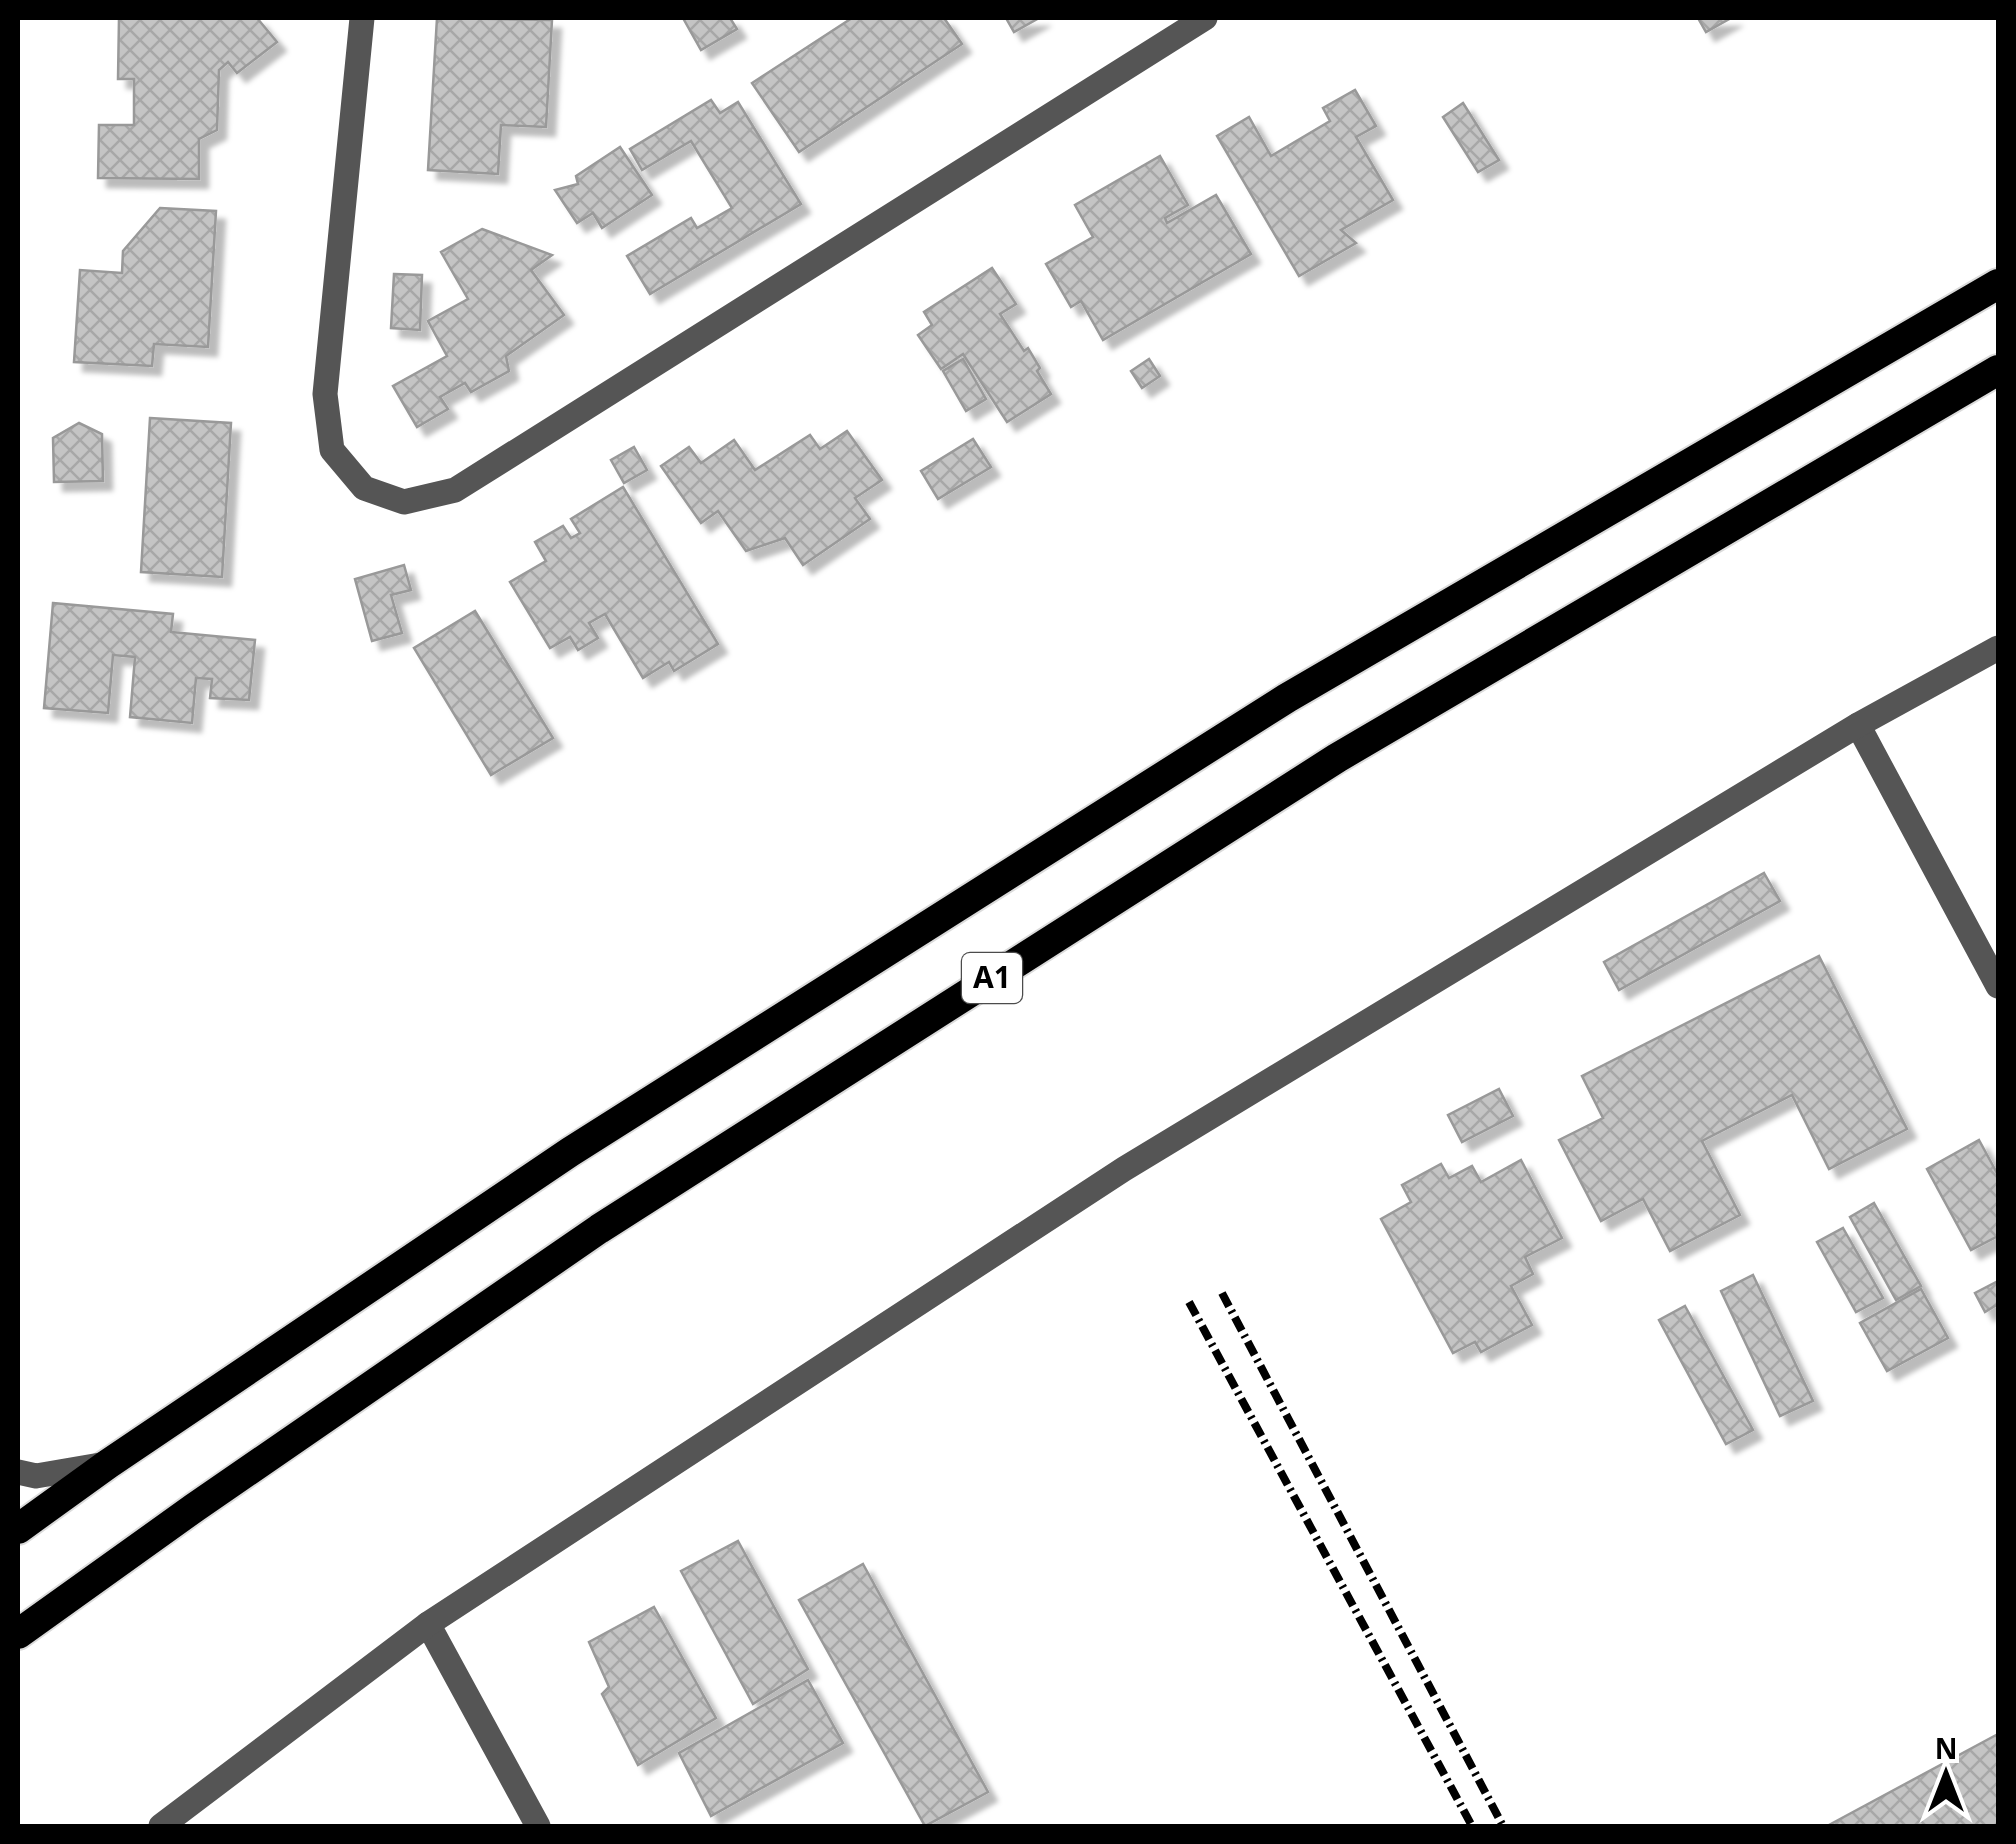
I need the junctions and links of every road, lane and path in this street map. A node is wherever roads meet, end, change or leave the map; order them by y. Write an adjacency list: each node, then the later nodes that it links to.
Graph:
1 (362, 18): 2 (street)
2 (1205, 18)
3 (1998, 284): 8 (highway, A1)
4 (1998, 370): 12 (highway, A1)
5 (1998, 648): 6 (street)
6 (1858, 725): 7 (street); 11 (street)
7 (1998, 986)
8 (108, 1464): 9 (street); 10 (highway, A1)
9 (18, 1472)
10 (18, 1529)
11 (428, 1624): 13 (street); 14 (street)
12 (18, 1634)
13 (161, 1826)
14 (538, 1826)

